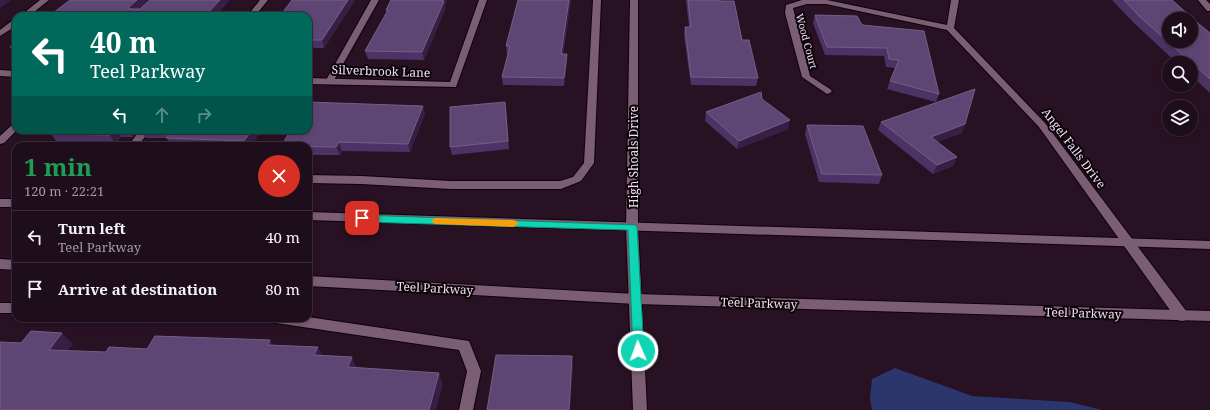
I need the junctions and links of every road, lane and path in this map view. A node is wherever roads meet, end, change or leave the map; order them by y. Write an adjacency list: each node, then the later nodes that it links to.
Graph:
1 (45, 0): 10 (street)
2 (264, 0): 11 (street)
3 (375, 0): 18 (street)
4 (483, 0): 18 (street, Silverbrook Lane)
5 (597, 0): 22 (street)
6 (634, 0): 26 (street, High Shoals Drive)
7 (955, 0): 13 (street)
8 (1202, 0): 9 (street)
9 (1210, 9)
10 (29, 12)
11 (254, 12)
12 (12, 25): 14 (street)
13 (950, 28): 19 (street, Wood Court); 27 (street, Angel Falls Drive)
14 (0, 34)
15 (0, 73): 16 (street)
16 (12, 74)
17 (312, 81): 18 (street, Silverbrook Lane)
18 (329, 82)
19 (827, 91)
20 (12, 130): 21 (street)
21 (0, 141)
22 (312, 179)
23 (0, 202): 24 (street)
24 (12, 203)
25 (312, 216): 26 (street)
26 (632, 227): 27 (street); 32 (street, High Shoals Drive)
27 (1128, 242): 28 (street); 35 (street, Angel Falls Drive)
28 (1210, 245)
29 (0, 264): 30 (street)
30 (12, 265)
31 (312, 281): 32 (street, Teel Parkway)
32 (636, 299): 35 (street, Teel Parkway); 39 (street, High Shoals Drive)
33 (0, 308): 34 (street)
34 (12, 308)
35 (1182, 316): 36 (street, Teel Parkway)
36 (1210, 316)
37 (304, 322): 38 (street)
38 (466, 410)
39 (640, 410)

